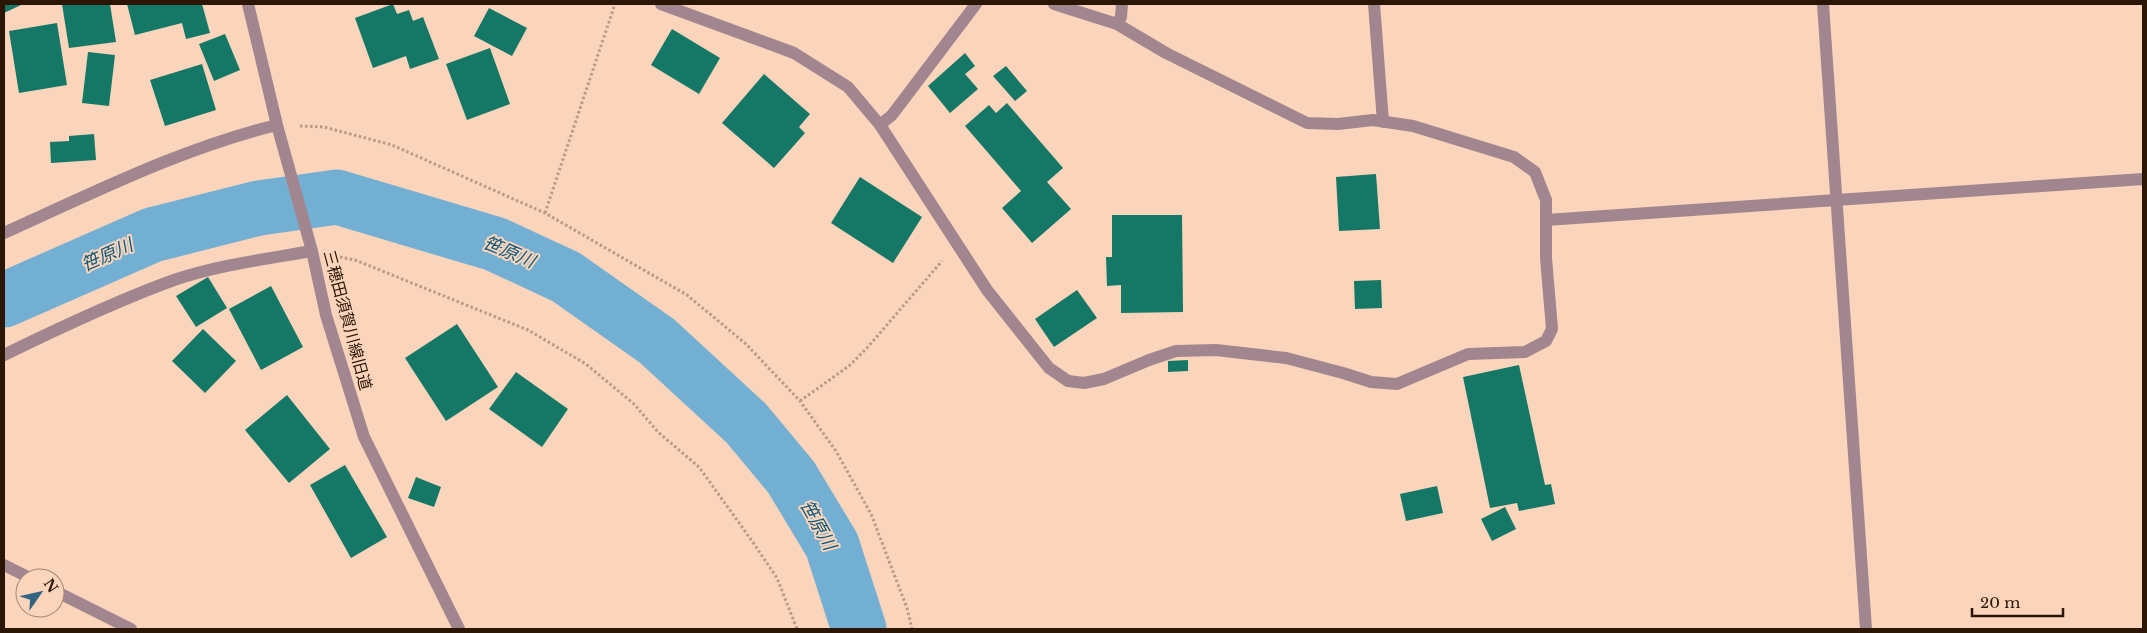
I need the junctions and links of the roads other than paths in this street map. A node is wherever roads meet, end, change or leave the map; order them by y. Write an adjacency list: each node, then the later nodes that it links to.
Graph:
1 (661, 4): 11 (street)
2 (976, 4): 11 (street)
3 (1054, 4): 8 (street)
4 (1122, 4): 8 (street)
5 (1374, 4): 9 (street)
6 (1822, 4): 13 (street)
7 (252, 5): 10 (street, 三穂田須賀川線旧道)
8 (1118, 24): 9 (street)
9 (1383, 122): 14 (street)
10 (277, 125): 15 (street); 16 (street, 三穂田須賀川線旧道)
11 (880, 125): 14 (street)
12 (2143, 179): 13 (street)
13 (1836, 199): 14 (street); 21 (street)
14 (1546, 220)
15 (4, 233)
16 (312, 251): 17 (street); 20 (street, 三穂田須賀川線旧道)
17 (4, 356)
18 (65, 596): 19 (street)
19 (131, 629)
20 (459, 629)
21 (1866, 629)

